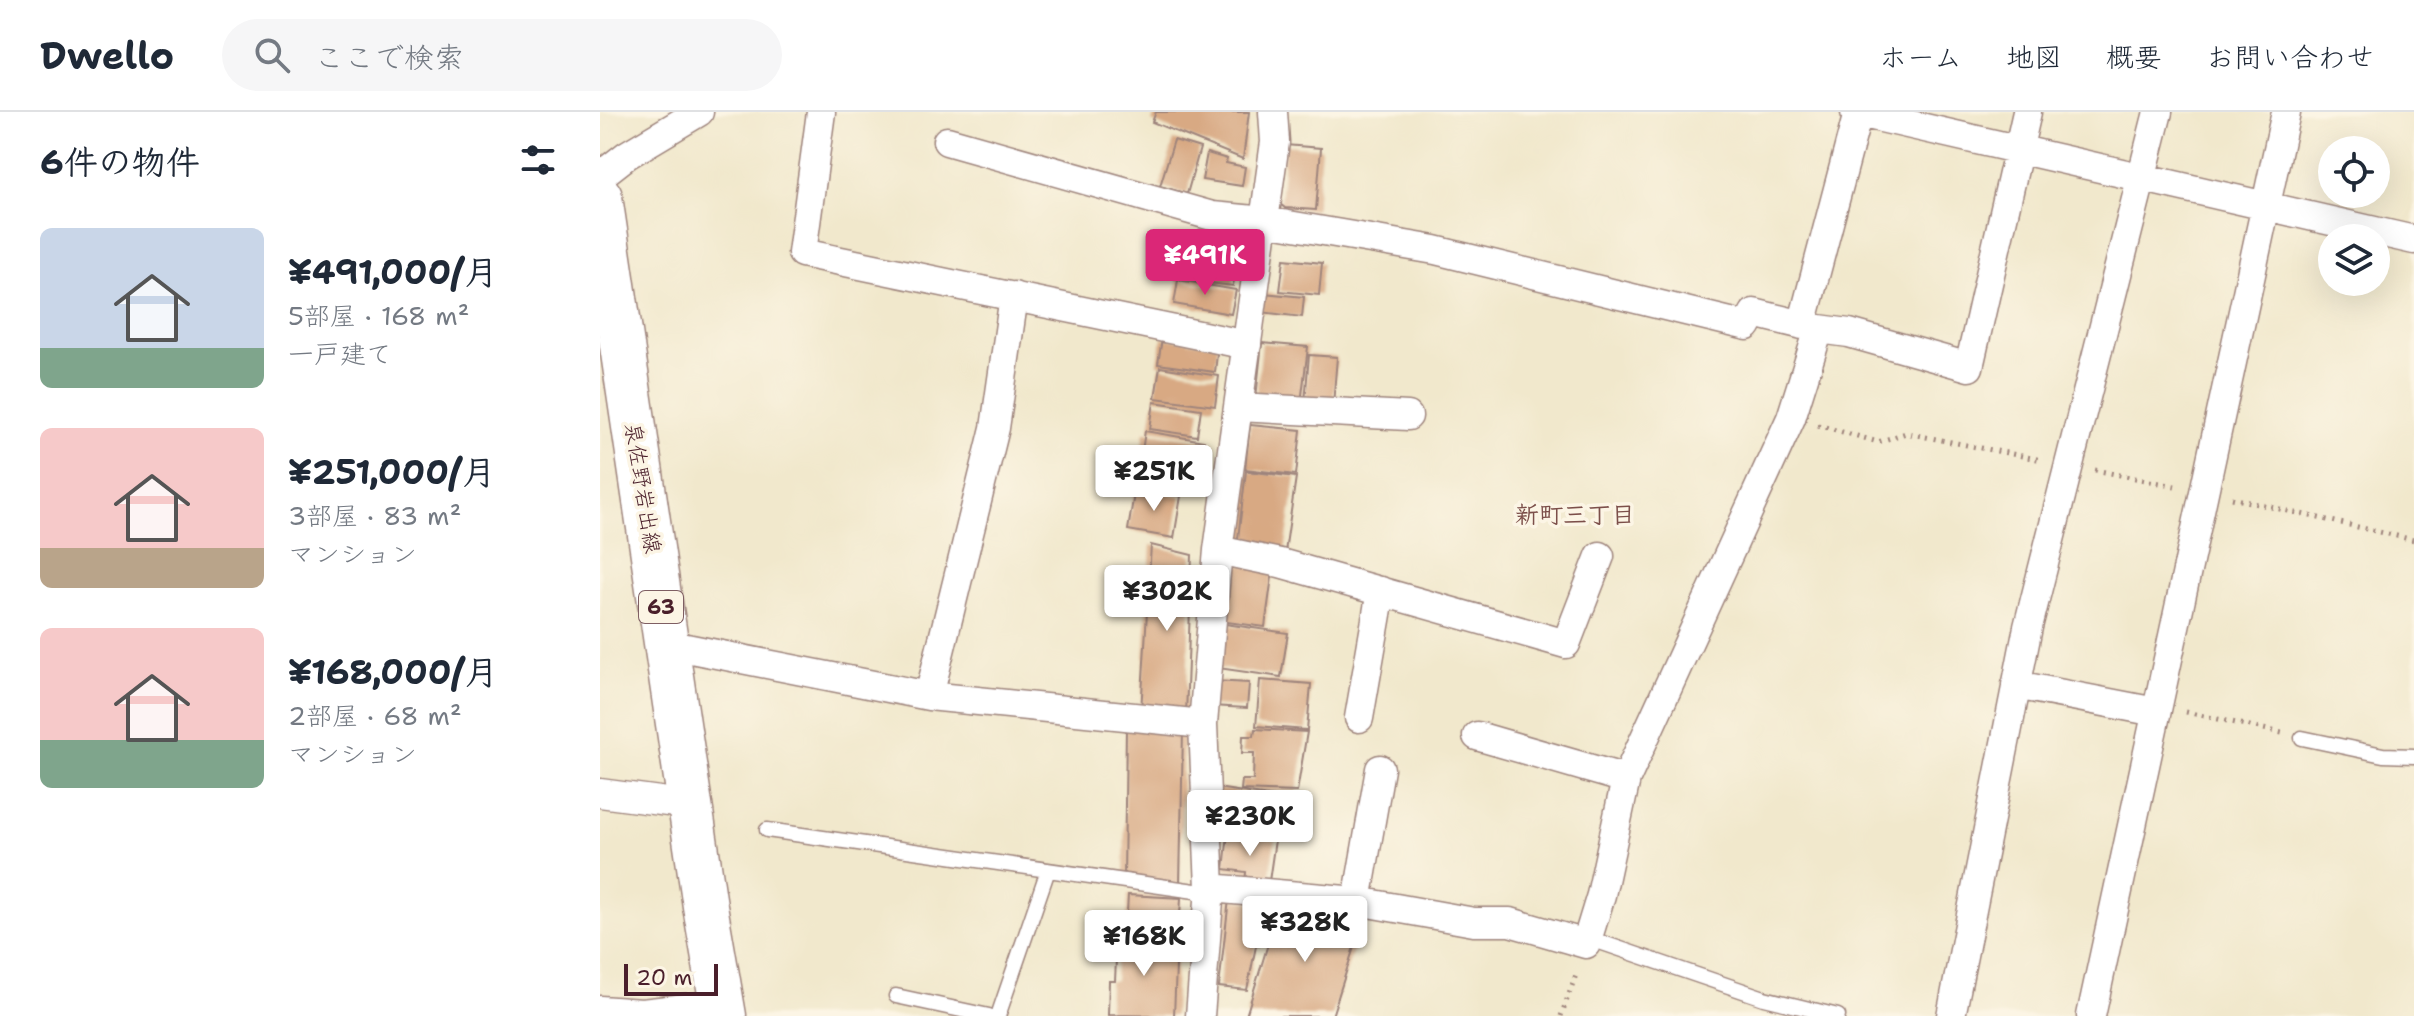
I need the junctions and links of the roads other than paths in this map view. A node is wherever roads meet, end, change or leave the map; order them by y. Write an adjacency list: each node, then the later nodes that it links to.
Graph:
1 (699, 112): 8 (street)
2 (821, 112): 18 (street)
3 (1273, 112): 15 (street)
4 (1856, 112): 10 (street); 19 (street)
5 (2027, 112): 10 (street)
6 (2158, 112): 12 (street)
7 (2286, 112): 14 (street)
8 (671, 120): 11 (street)
9 (947, 141): 15 (street)
10 (2017, 149): 12 (street); 19 (street)
11 (600, 176)
12 (2142, 179): 14 (street); 27 (street)
13 (600, 197): 17 (main road, 泉佐野岩出線 / 63)
14 (2266, 207): 16 (street); 29 (street)
15 (1265, 221): 19 (street); 20 (street)
16 (2414, 240)
17 (603, 243): 26 (main road, 泉佐野岩出線 / 63)
18 (1014, 296): 20 (street); 28 (street)
19 (1810, 327): 36 (street)
20 (1247, 345): 21 (street)
21 (1238, 407): 22 (street); 23 (street)
22 (1408, 416)
23 (1218, 550): 25 (street); 31 (street)
24 (1600, 556): 25 (street)
25 (1381, 591): 30 (street)
26 (666, 644): 28 (street); 38 (main road, 泉佐野岩出線 / 63)
27 (2016, 685): 29 (street); 51 (street)
28 (929, 696): 31 (street)
29 (2157, 709): 52 (street)
30 (1359, 718)
31 (1203, 724): 41 (street)
32 (1477, 736): 36 (street)
33 (2302, 738): 34 (lane)
34 (2414, 756)
35 (1380, 769): 42 (street)
36 (1626, 779): 43 (street)
37 (600, 793): 38 (street)
38 (690, 805): 46 (main road, 泉佐野岩出線 / 63)
39 (767, 830): 40 (lane)
40 (1048, 870): 41 (lane); 48 (lane)
41 (1209, 890): 42 (street); 49 (street)
42 (1357, 901): 43 (street)
43 (1587, 941): 50 (lane)
44 (896, 996): 47 (lane)
45 (600, 1010): 46 (street)
46 (723, 1010)
47 (989, 1016)
48 (998, 1016)
49 (1200, 1016)
50 (1838, 1016)
51 (1951, 1016)
52 (2091, 1016)

